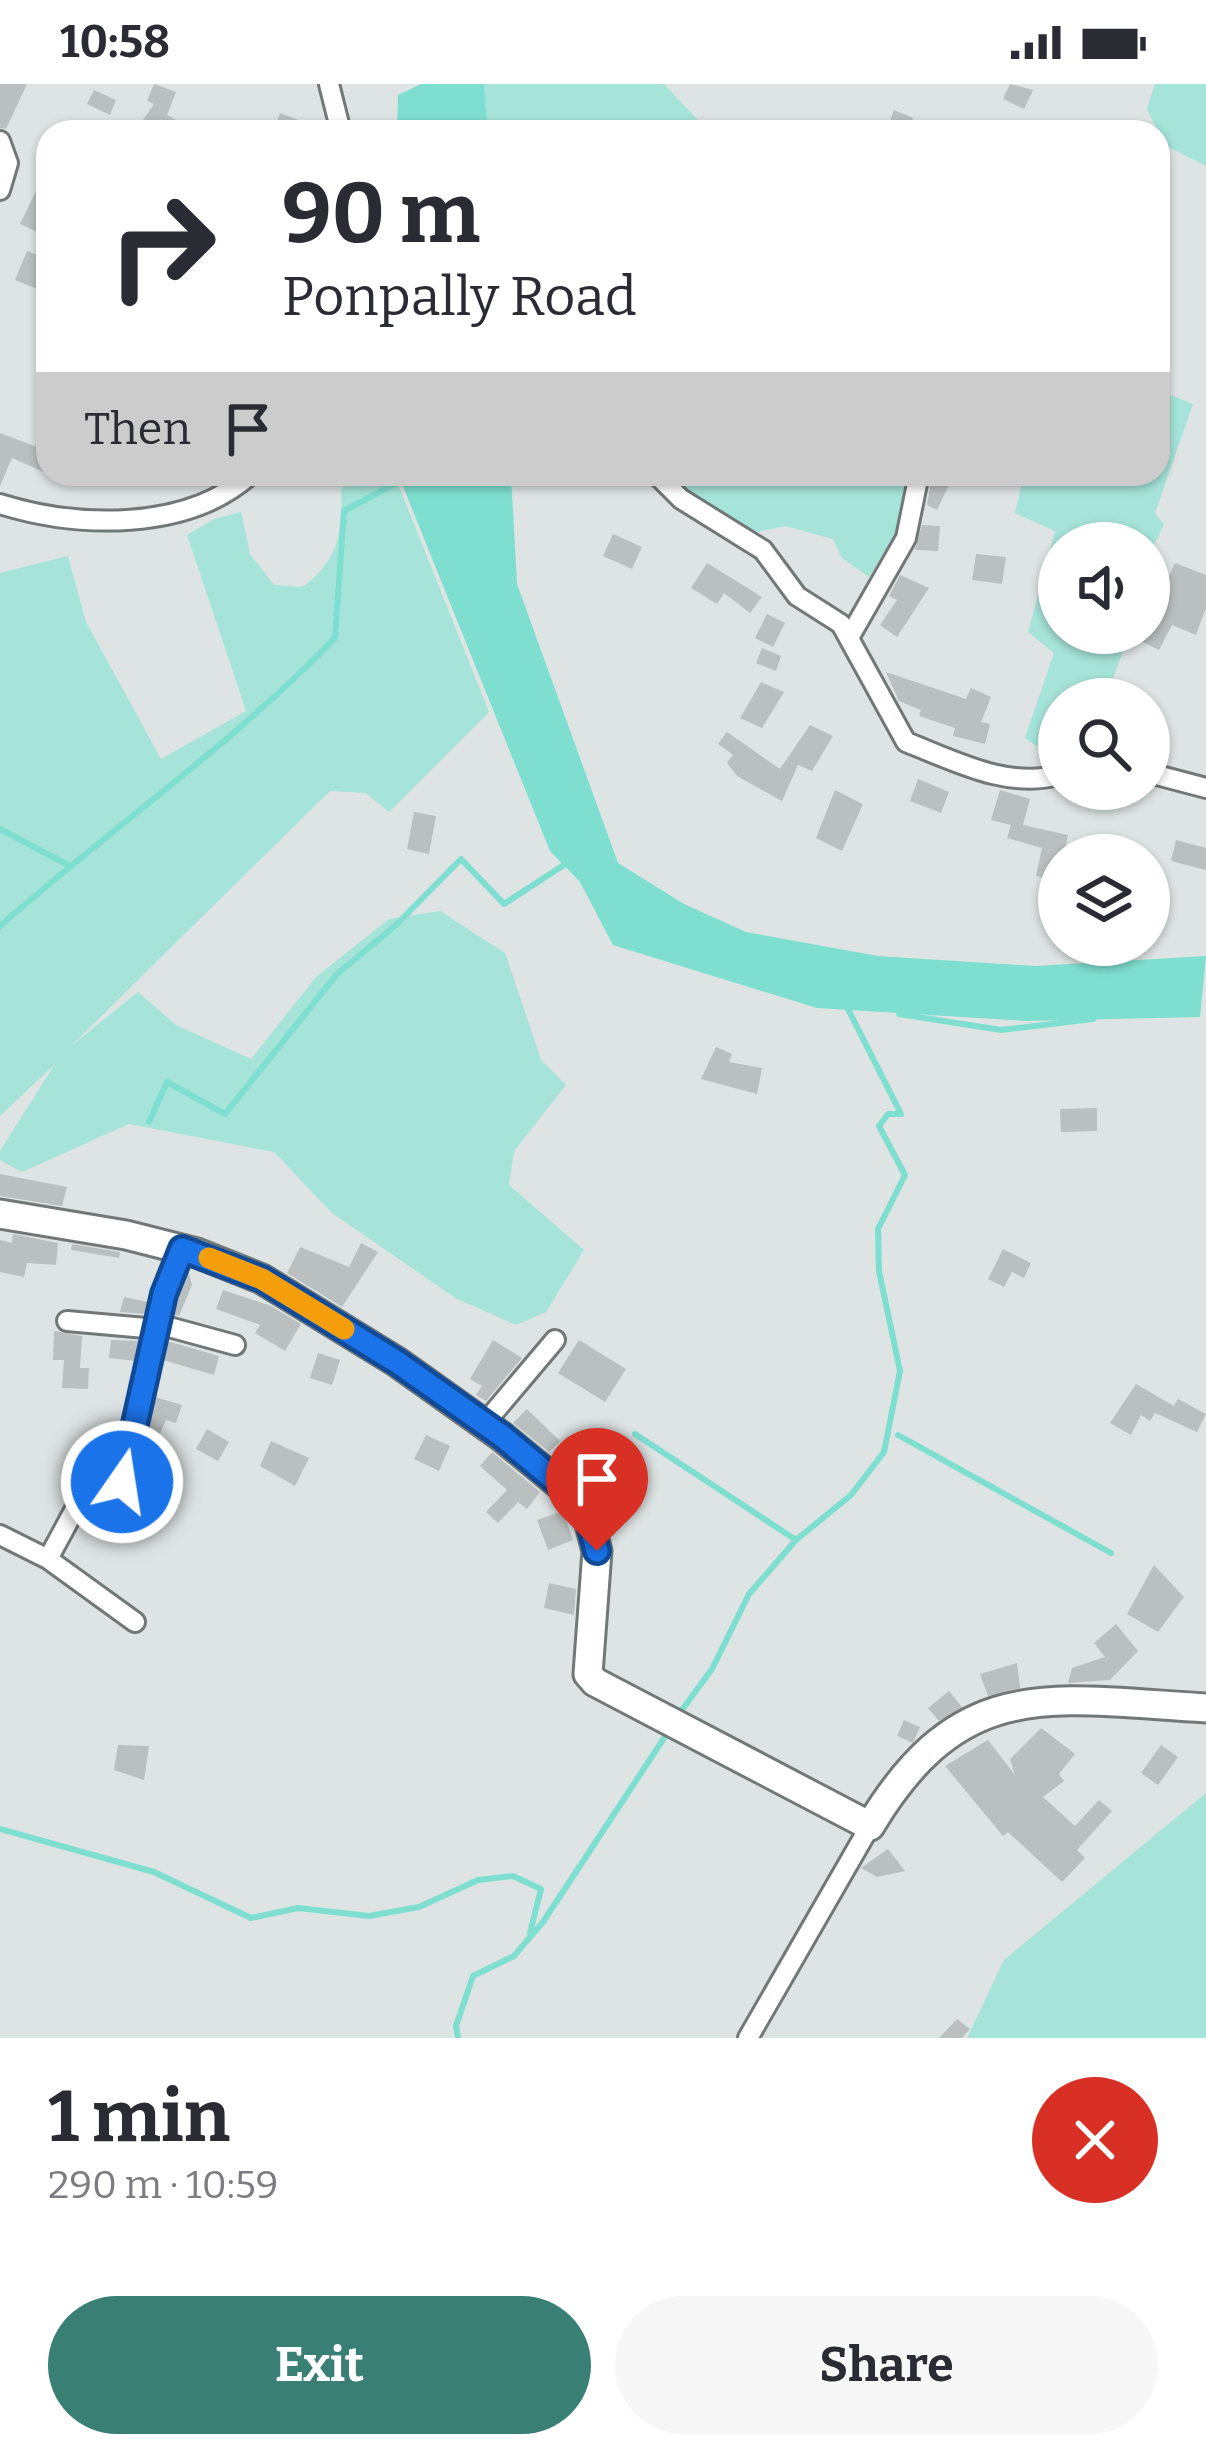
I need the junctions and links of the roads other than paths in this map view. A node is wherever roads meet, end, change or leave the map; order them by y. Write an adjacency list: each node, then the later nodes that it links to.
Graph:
1 (329, 84): 2 (street)
2 (338, 120)
3 (0, 141): 4 (street)
4 (0, 190)
5 (236, 486): 8 (street)
6 (668, 486): 9 (street)
7 (917, 486): 9 (street)
8 (0, 504)
9 (850, 636): 11 (street)
10 (1170, 779): 12 (street)
11 (1038, 780)
12 (1206, 788)
13 (0, 1214): 14 (main road)
14 (182, 1249): 16 (street); 19 (main road)
15 (67, 1321): 16 (street)
16 (157, 1326): 18 (street); 21 (street)
17 (555, 1340): 19 (street)
18 (235, 1345)
19 (484, 1424): 24 (main road)
20 (0, 1535): 21 (street)
21 (48, 1558): 22 (street)
22 (135, 1622)
23 (1206, 1708): 24 (main road)
24 (870, 1826): 25 (street)
25 (748, 2038)

